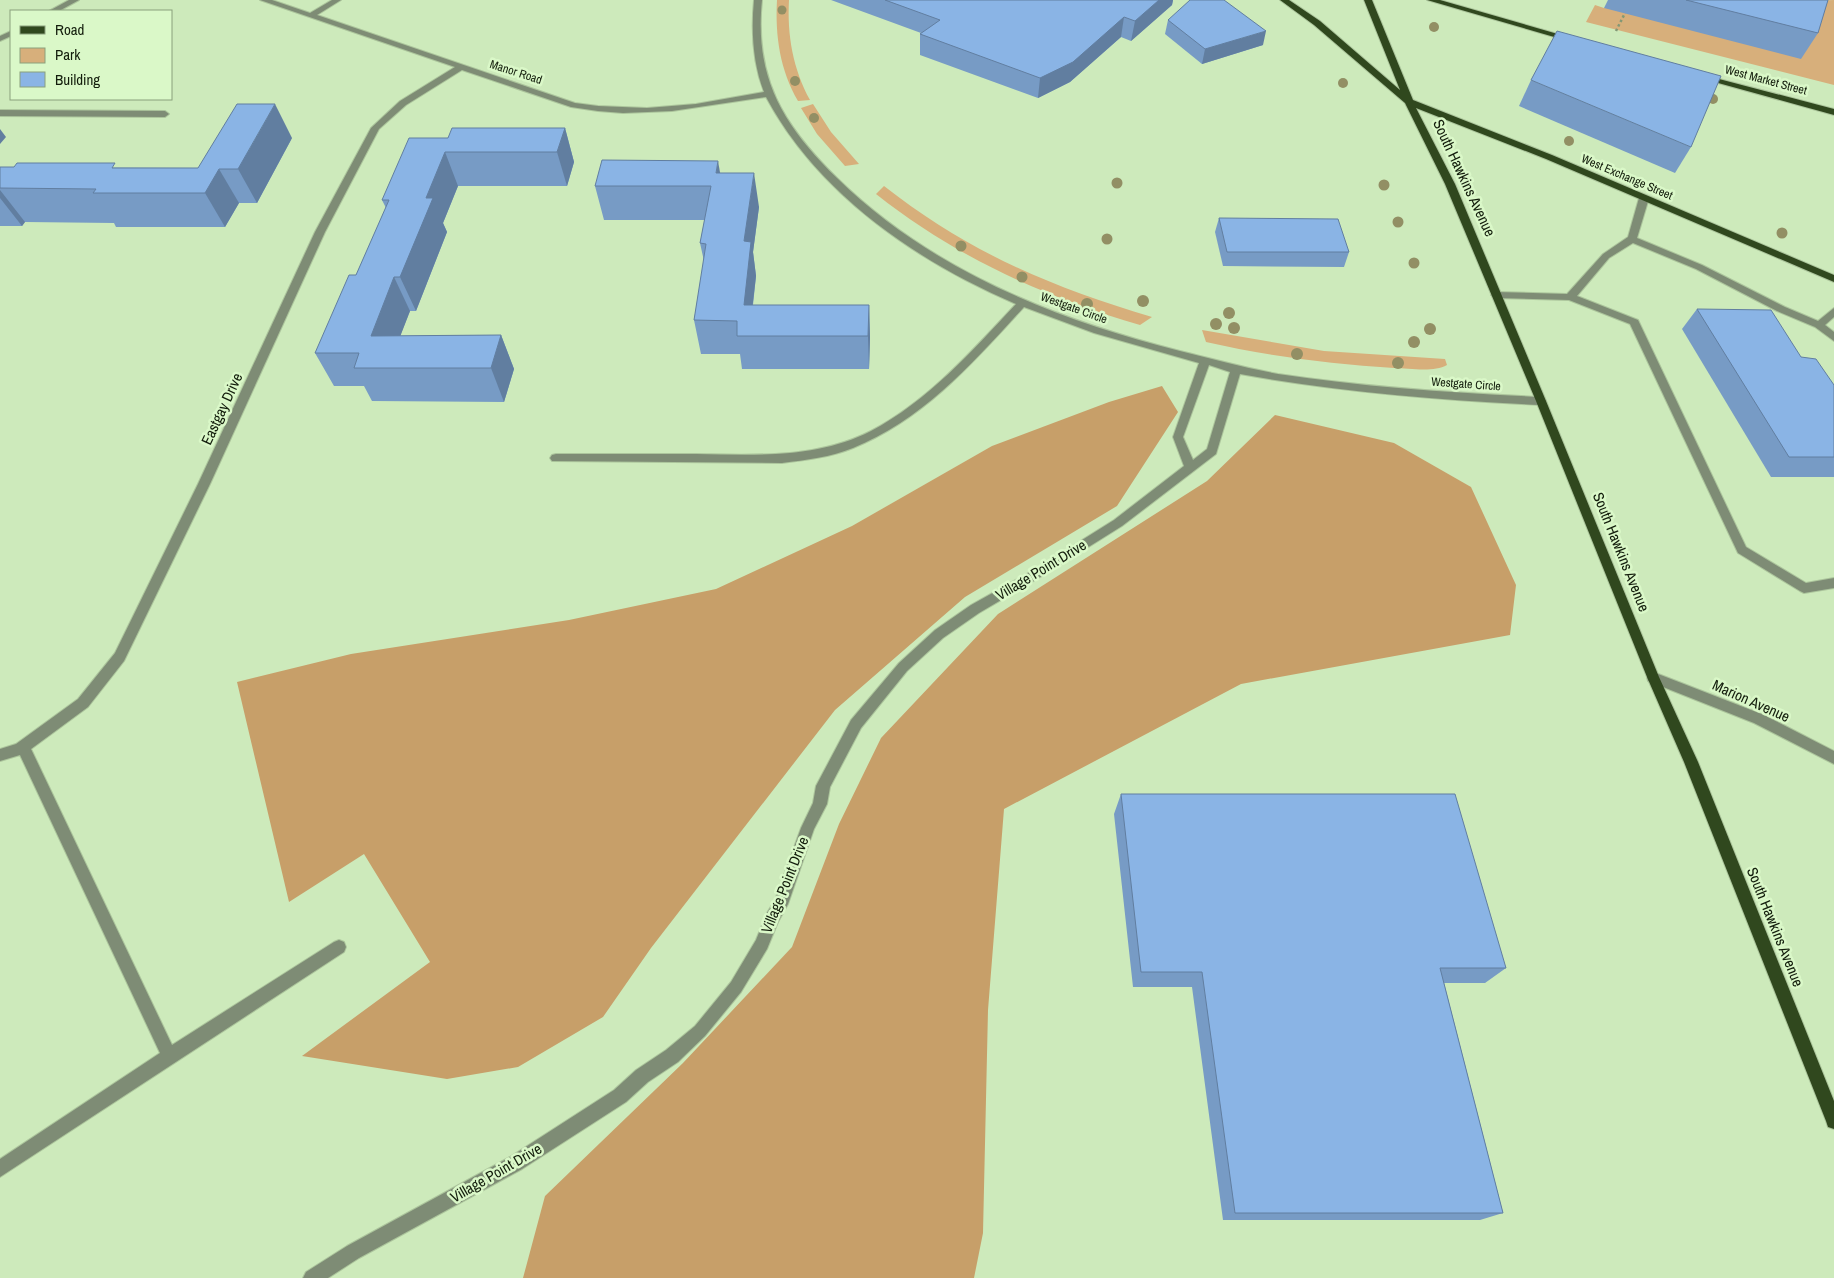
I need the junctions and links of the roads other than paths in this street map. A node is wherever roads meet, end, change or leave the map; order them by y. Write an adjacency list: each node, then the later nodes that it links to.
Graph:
1 (75, 0): 8 (street)
2 (264, 0): 9 (street, Manor Road)
3 (337, 0): 9 (street)
4 (758, 0): 13 (street, Westgate Circle)
5 (1284, 0): 14 (main road)
6 (1368, 0): 14 (main road, South Hawkins Avenue)
7 (1431, 0): 10 (main road)
8 (55, 10)
9 (310, 16): 11 (street, Manor Road)
10 (1579, 42)
11 (461, 67): 13 (street, Manor Road); 34 (street, Eastgay Drive)
12 (1690, 72): 15 (main road, West Market Street)
13 (769, 94): 23 (street, Westgate Circle)
14 (1409, 102): 18 (main road, West Exchange Street); 21 (main road, South Hawkins Avenue)
15 (1834, 112)
16 (0, 113): 17 (street)
17 (165, 114)
18 (1644, 198): 19 (street); 20 (main road, West Exchange Street)
19 (1632, 239): 22 (street); 25 (street)
20 (1834, 279)
21 (1496, 295): 22 (street); 29 (main road, South Hawkins Avenue)
22 (1570, 297): 32 (street)
23 (1022, 303): 27 (street, Westgate Circle); 30 (street)
24 (1834, 312): 25 (street)
25 (1819, 325): 26 (street)
26 (1834, 338)
27 (1205, 361): 28 (street, Westgate Circle); 31 (street)
28 (1236, 370): 29 (street, Westgate Circle); 31 (street, Village Point Drive)
29 (1541, 401): 33 (main road, South Hawkins Avenue)
30 (556, 458)
31 (1190, 466): 41 (street, Village Point Drive)
32 (1834, 583)
33 (1654, 677): 36 (street, Marion Avenue); 39 (main road, South Hawkins Avenue)
34 (24, 746): 35 (street, Eastgay Drive); 38 (street)
35 (0, 756)
36 (1834, 758)
37 (339, 947): 38 (street)
38 (169, 1056): 40 (street)
39 (1834, 1121)
40 (0, 1169)
41 (312, 1278)

